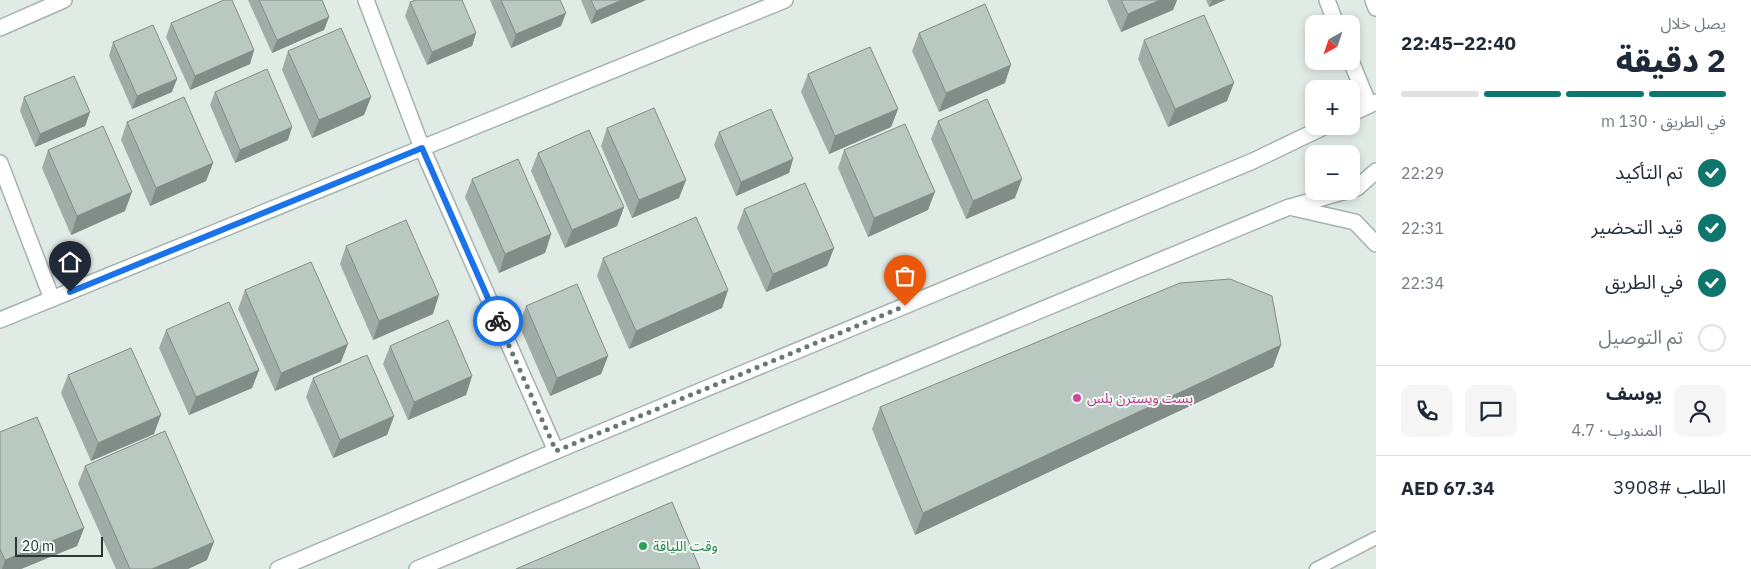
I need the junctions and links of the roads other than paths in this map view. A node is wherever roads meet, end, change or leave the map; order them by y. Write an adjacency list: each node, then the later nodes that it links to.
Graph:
1 (64, 0): 8 (street)
2 (366, 0): 13 (street)
3 (785, 0): 13 (street)
4 (1326, 0): 7 (street)
5 (1373, 0): 6 (street)
6 (1376, 8)
7 (1332, 15)
8 (0, 28)
9 (1356, 70): 10 (street)
10 (1373, 104): 11 (street)
11 (1360, 110)
12 (1308, 135): 22 (street)
13 (422, 148): 20 (street); 22 (street)
14 (0, 163): 20 (street)
15 (1376, 172): 16 (street)
16 (1360, 185)
17 (1314, 200): 18 (street)
18 (1289, 207): 19 (street); 25 (street)
19 (1376, 244)
20 (52, 299): 21 (street)
21 (0, 320)
22 (556, 451): 24 (street)
23 (1376, 538): 26 (lane)
24 (278, 569)
25 (417, 569)
26 (1316, 569)

